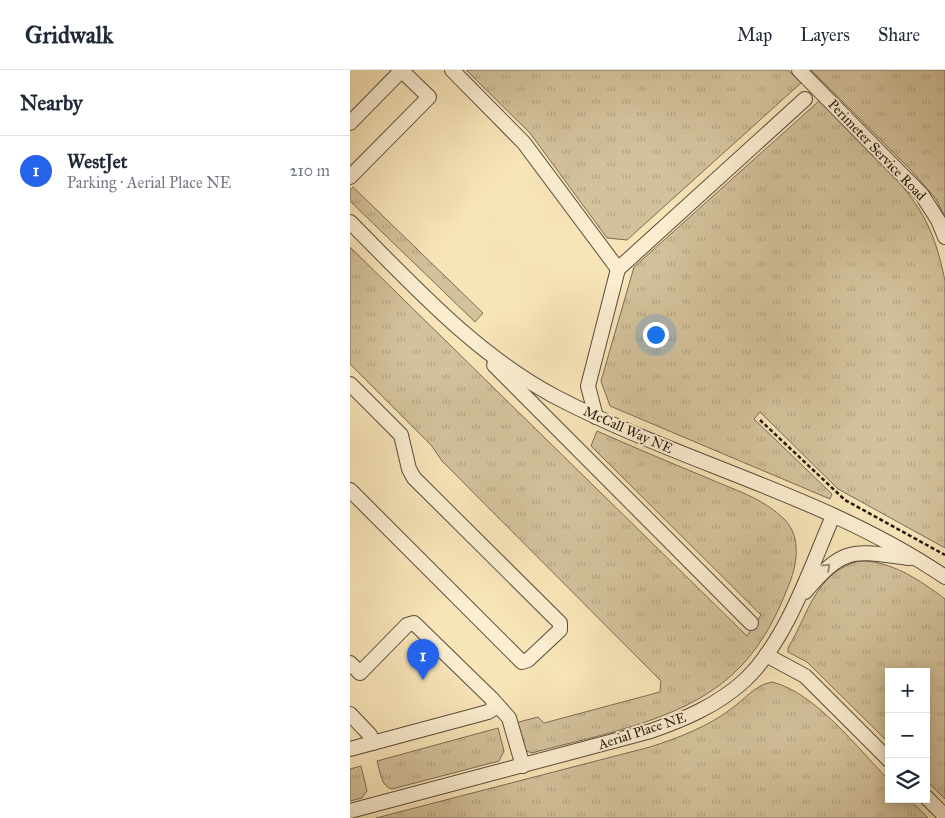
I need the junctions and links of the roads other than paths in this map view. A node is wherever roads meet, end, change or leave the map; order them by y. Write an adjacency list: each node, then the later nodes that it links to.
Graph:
1 (402, 70): 5 (street); 6 (street)
2 (452, 70): 9 (street)
3 (800, 70): 8 (street, Perimeter Service Road)
4 (805, 99): 9 (street)
5 (350, 123)
6 (350, 177)
7 (350, 222): 10 (street, McCall Way NE)
8 (945, 237)
9 (618, 269): 12 (street)
10 (447, 319): 12 (street, McCall Way NE); 18 (street)
11 (350, 384): 13 (street)
12 (596, 417): 14 (street, McCall Way NE)
13 (350, 490)
14 (833, 516): 15 (street, McCall Way NE); 17 (street, Aerial Place NE)
15 (915, 559): 16 (street, McCall Way NE); 17 (street, one-way to 15)
16 (945, 577)
17 (794, 604): 19 (street, Aerial Place NE)
18 (751, 623)
19 (766, 655): 25 (street); 26 (street, Aerial Place NE)
20 (350, 663): 21 (street)
21 (492, 704): 23 (street); 26 (street)
22 (350, 714): 23 (street)
23 (373, 743): 24 (street)
24 (350, 750)
25 (887, 758)
26 (518, 767): 28 (street, Aerial Place NE)
27 (930, 801): 29 (street)
28 (350, 812): 30 (street)
29 (945, 816)
30 (351, 818)

